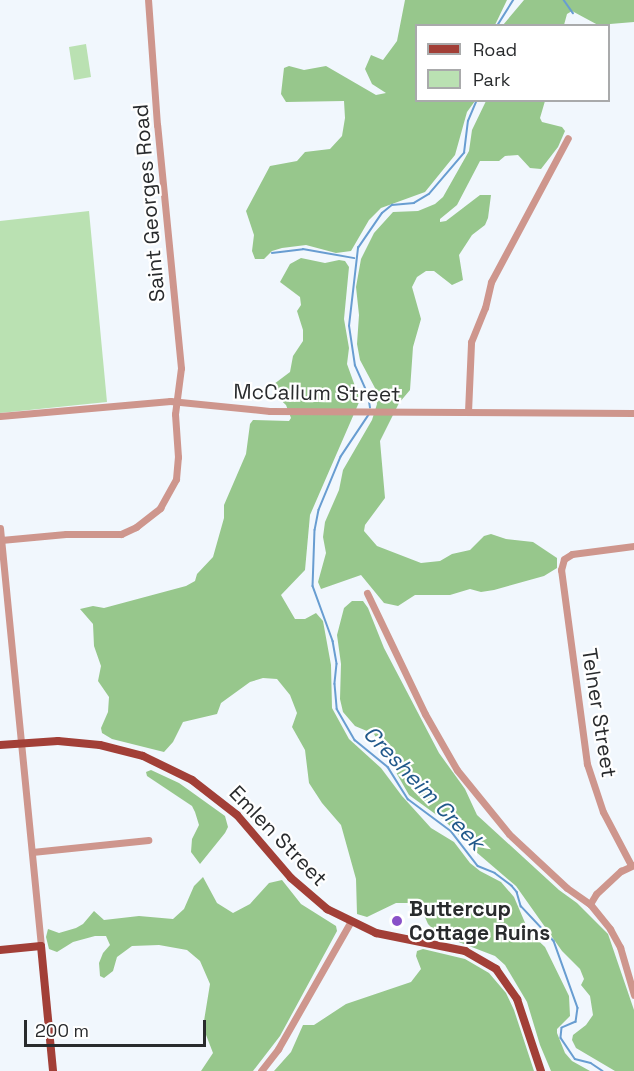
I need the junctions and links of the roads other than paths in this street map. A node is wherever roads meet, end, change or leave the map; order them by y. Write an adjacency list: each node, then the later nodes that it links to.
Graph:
1 (148, 0): 3 (street, Saint Georges Road)
2 (568, 138): 4 (street)
3 (177, 402): 4 (street, McCallum Street); 6 (street, McCallum Street); 8 (street, Saint Georges Road)
4 (468, 412): 5 (street, McCallum Street)
5 (634, 413)
6 (0, 416)
7 (0, 528): 8 (street)
8 (1, 540): 11 (street)
9 (634, 546): 15 (street, Telner Street)
10 (367, 593): 16 (street)
11 (21, 743): 12 (main road, Emlen Street); 14 (street); 17 (main road, Emlen Street)
12 (0, 745)
13 (148, 840): 14 (street)
14 (32, 852): 18 (street)
15 (632, 865): 16 (street)
16 (590, 904): 20 (street)
17 (350, 922): 22 (street); 23 (main road, Emlen Street)
18 (41, 946): 19 (main road); 21 (main road)
19 (0, 950)
20 (634, 995)
21 (53, 1071)
22 (261, 1071)
23 (541, 1071)

